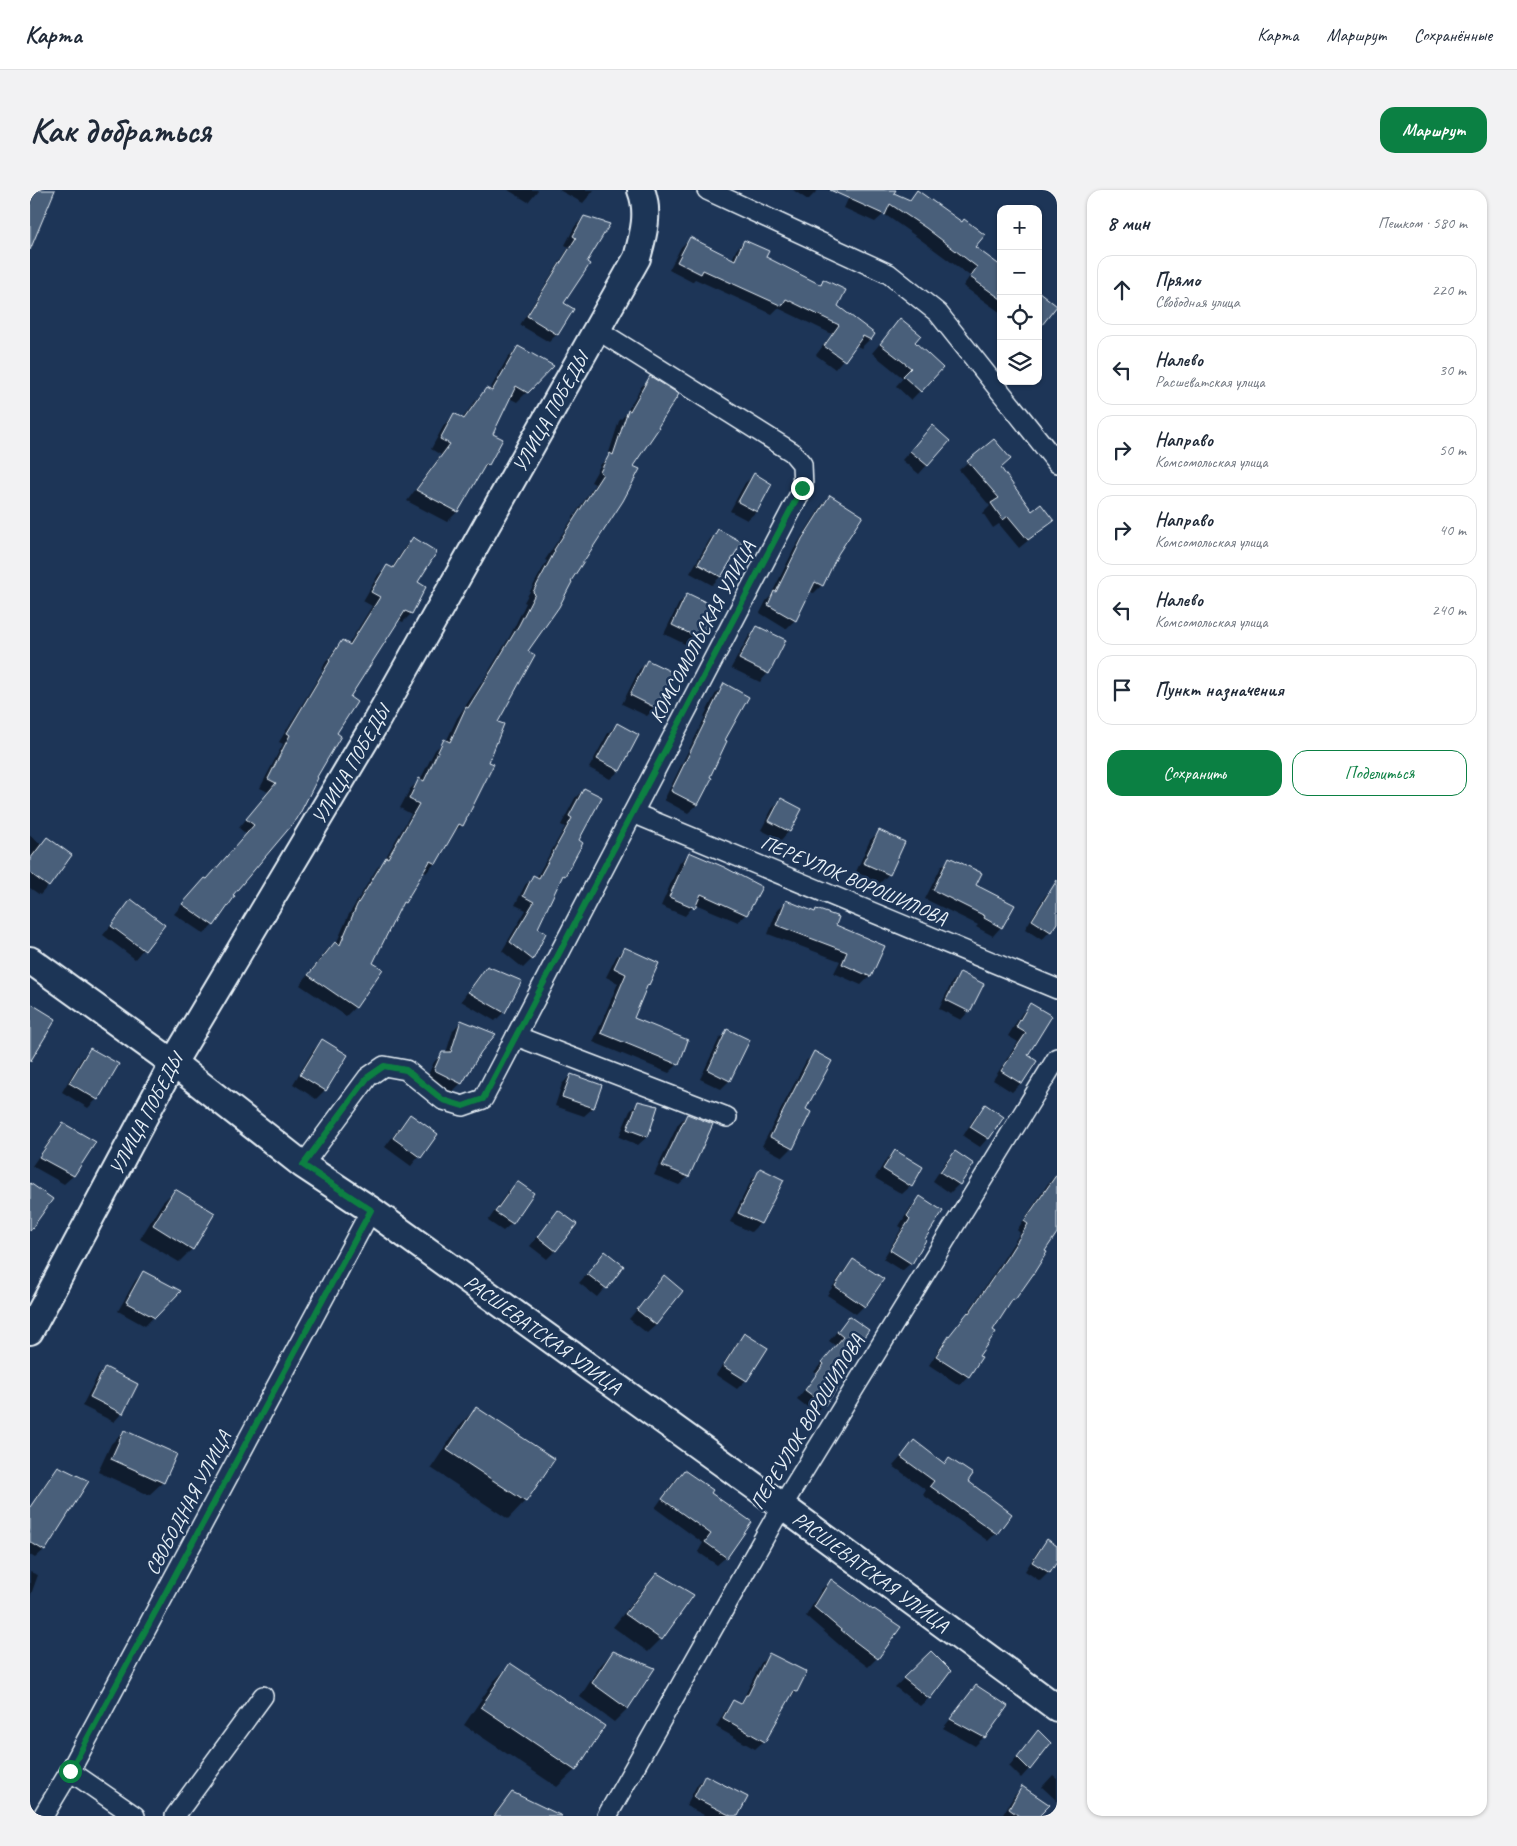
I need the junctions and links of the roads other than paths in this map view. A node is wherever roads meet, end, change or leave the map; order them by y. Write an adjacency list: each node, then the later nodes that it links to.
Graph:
1 (641, 190): 3 (street, УЛИЦА ПОБЕДЫ)
2 (707, 190): 4 (street)
3 (596, 329): 5 (street, КОМСОМОЛЬСКАЯ УЛИЦА); 10 (street, УЛИЦА ПОБЕДЫ)
4 (1057, 463)
5 (633, 812): 7 (street, ПЕРЕУЛОК ВОРОШИЛОВА); 8 (street, КОМСОМОЛЬСКАЯ УЛИЦА)
6 (30, 960): 10 (street, РАСШЕВАТСКАЯ УЛИЦА)
7 (1057, 989)
8 (516, 1036): 11 (street); 12 (street, КОМСОМОЛЬСКАЯ УЛИЦА)
9 (1057, 1058): 15 (street, ПЕРЕУЛОК ВОРОШИЛОВА)
10 (173, 1063): 12 (street, РАСШЕВАТСКАЯ УЛИЦА); 14 (street, УЛИЦА ПОБЕДЫ)
11 (727, 1117)
12 (303, 1165): 13 (street, РАСШЕВАТСКАЯ УЛИЦА)
13 (371, 1210): 15 (street, РАСШЕВАТСКАЯ УЛИЦА); 18 (street, СВОБОДНАЯ УЛИЦА)
14 (30, 1331)
15 (782, 1506): 17 (street, РАСШЕВАТСКАЯ УЛИЦА); 22 (street, ПЕРЕУЛОК ВОРОШИЛОВА)
16 (263, 1696): 21 (street)
17 (1057, 1708)
18 (70, 1771): 19 (street, СВОБОДНАЯ УЛИЦА); 20 (street)
19 (43, 1816)
20 (136, 1816)
21 (175, 1816)
22 (607, 1816)

